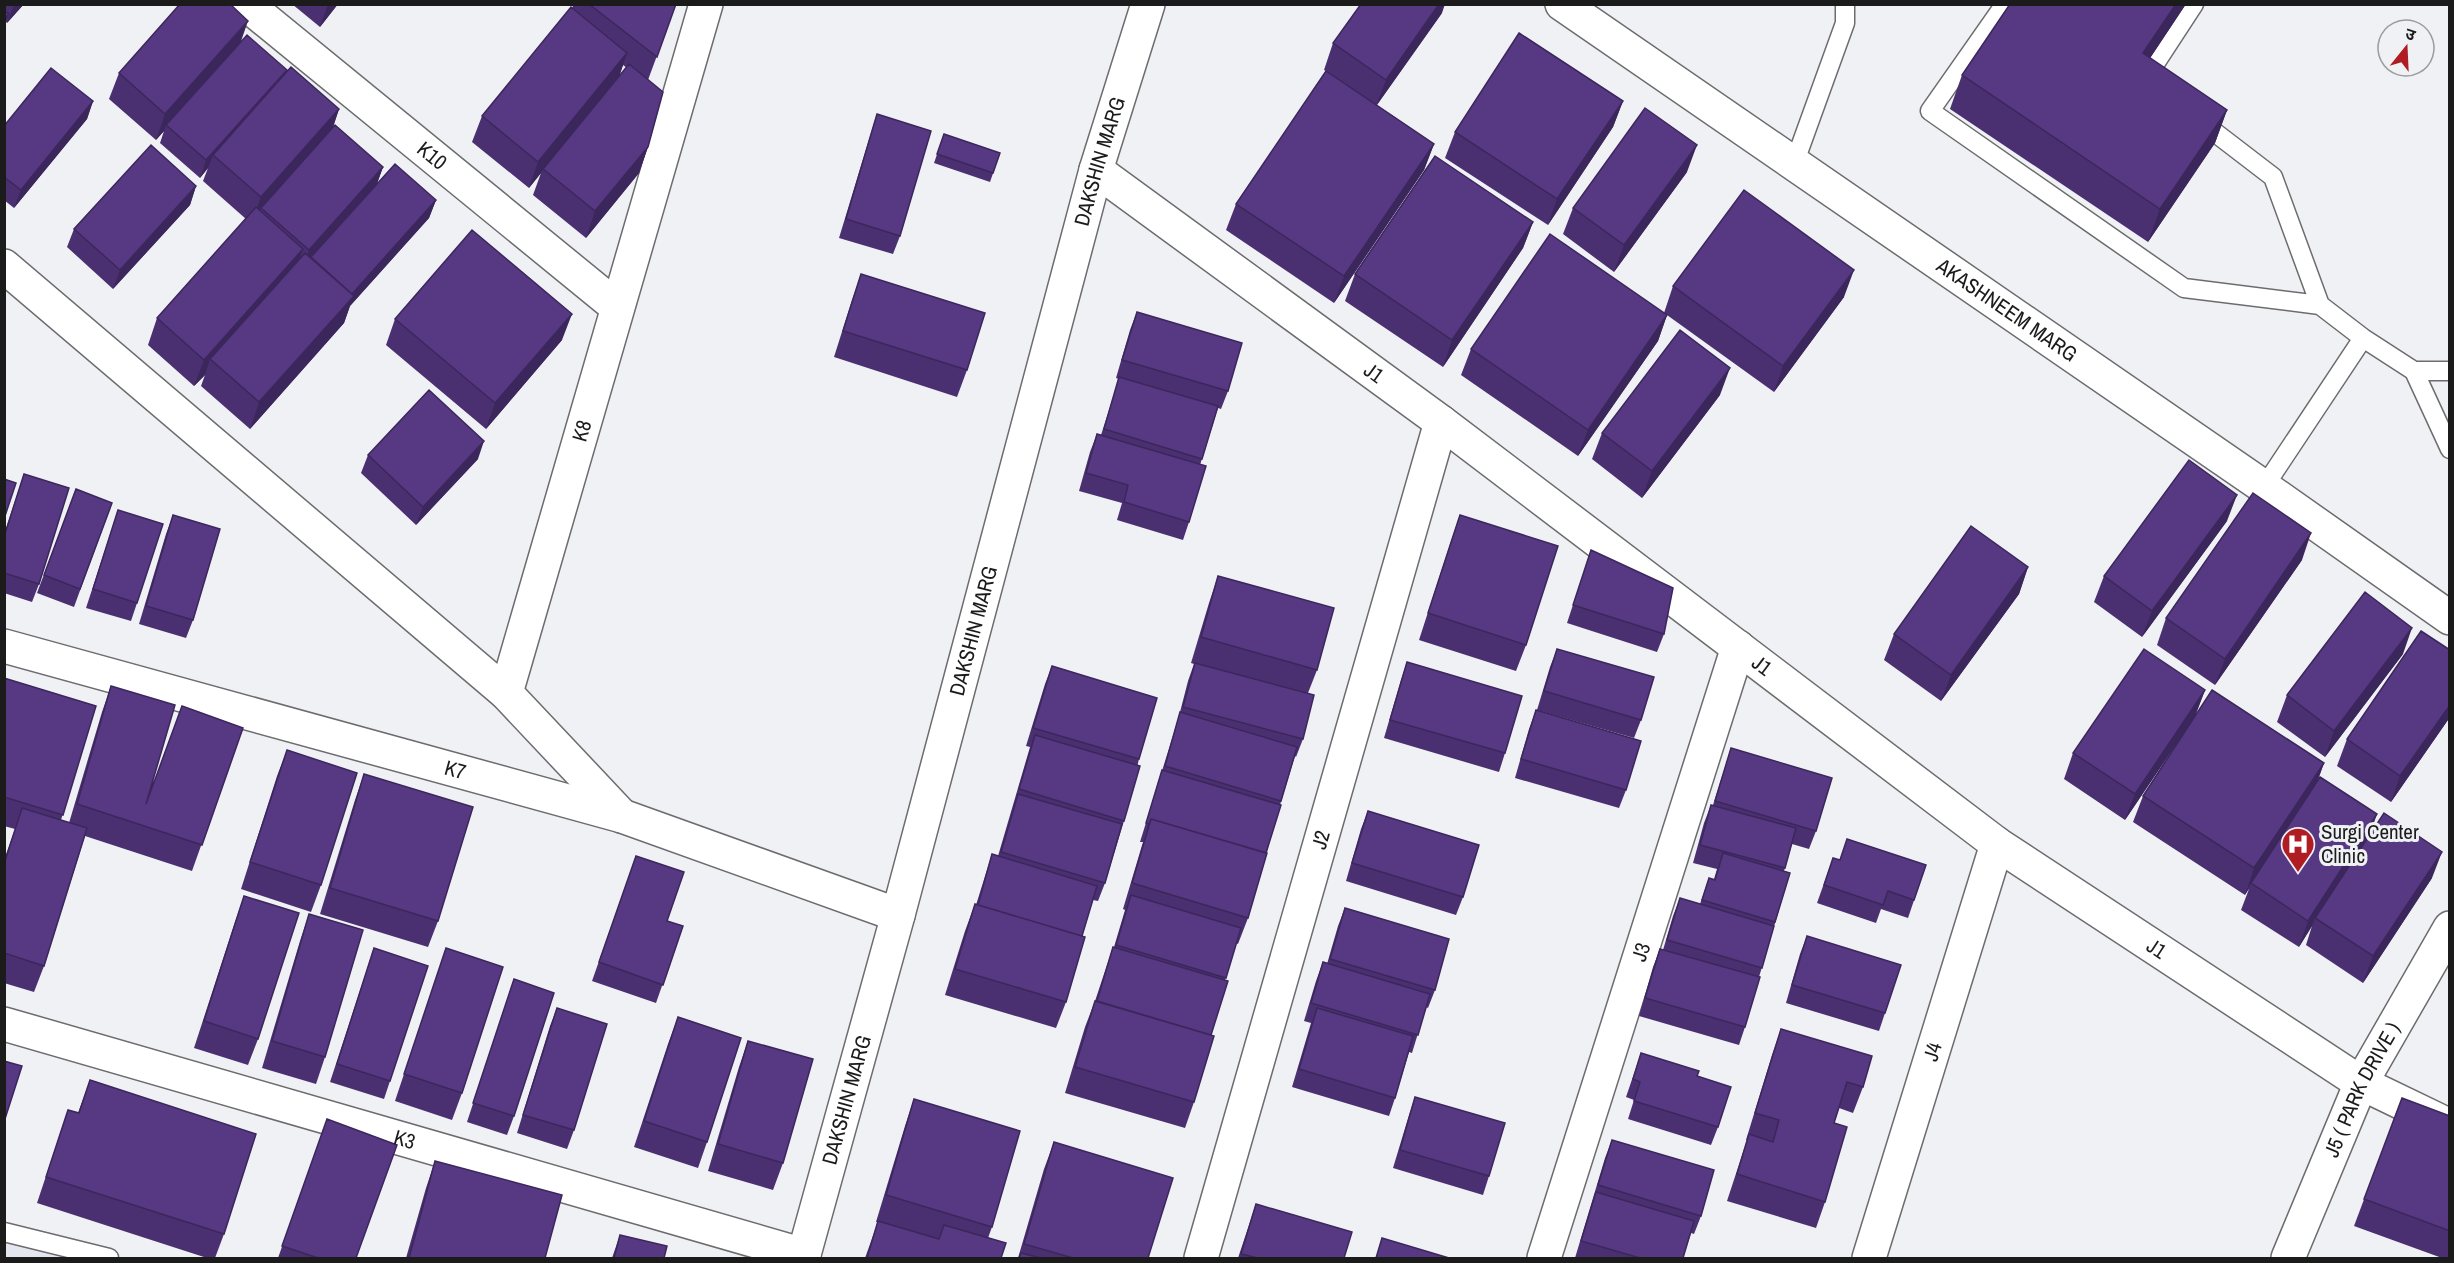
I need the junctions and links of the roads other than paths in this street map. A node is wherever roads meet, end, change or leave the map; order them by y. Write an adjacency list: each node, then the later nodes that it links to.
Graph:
1 (246, 4): 14 (street, K10)
2 (706, 4): 14 (street, K8)
3 (1148, 4): 11 (street, DAKSHIN MARG)
4 (1562, 4): 10 (street, AKASHNEEM MARG)
5 (1845, 4): 10 (lane)
6 (2005, 4): 13 (lane)
7 (2194, 4): 8 (lane)
8 (2163, 93)
9 (2190, 114): 13 (lane)
10 (1794, 164): 20 (street, AKASHNEEM MARG)
11 (1096, 170): 18 (street, J1); 27 (street, DAKSHIN MARG)
12 (4, 266): 24 (street)
13 (2320, 305): 15 (lane)
14 (617, 307): 24 (street, K8)
15 (2363, 338): 16 (lane); 20 (lane)
16 (2414, 371): 17 (lane); 19 (lane)
17 (2450, 371)
18 (1441, 422): 23 (street, J1); 35 (street, J2)
19 (2450, 449)
20 (2264, 487): 21 (street, AKASHNEEM MARG)
21 (2450, 618)
22 (4, 646): 25 (street, K7)
23 (1738, 647): 26 (street, J1); 36 (street, J3)
24 (506, 693): 25 (street)
25 (622, 816): 27 (street, K7)
26 (1997, 844): 30 (street, J1); 37 (street, J4)
27 (898, 915): 33 (street, DAKSHIN MARG)
28 (2450, 928): 30 (street, J5 ( PARK DRIVE ))
29 (4, 1024): 33 (street, K3)
30 (2361, 1083): 31 (street, J1); 38 (street, J5 ( PARK DRIVE ))
31 (2450, 1126)
32 (4, 1232): 34 (lane)
33 (804, 1257)
34 (109, 1258)
35 (1201, 1258)
36 (1544, 1258)
37 (1869, 1258)
38 (2288, 1258)

